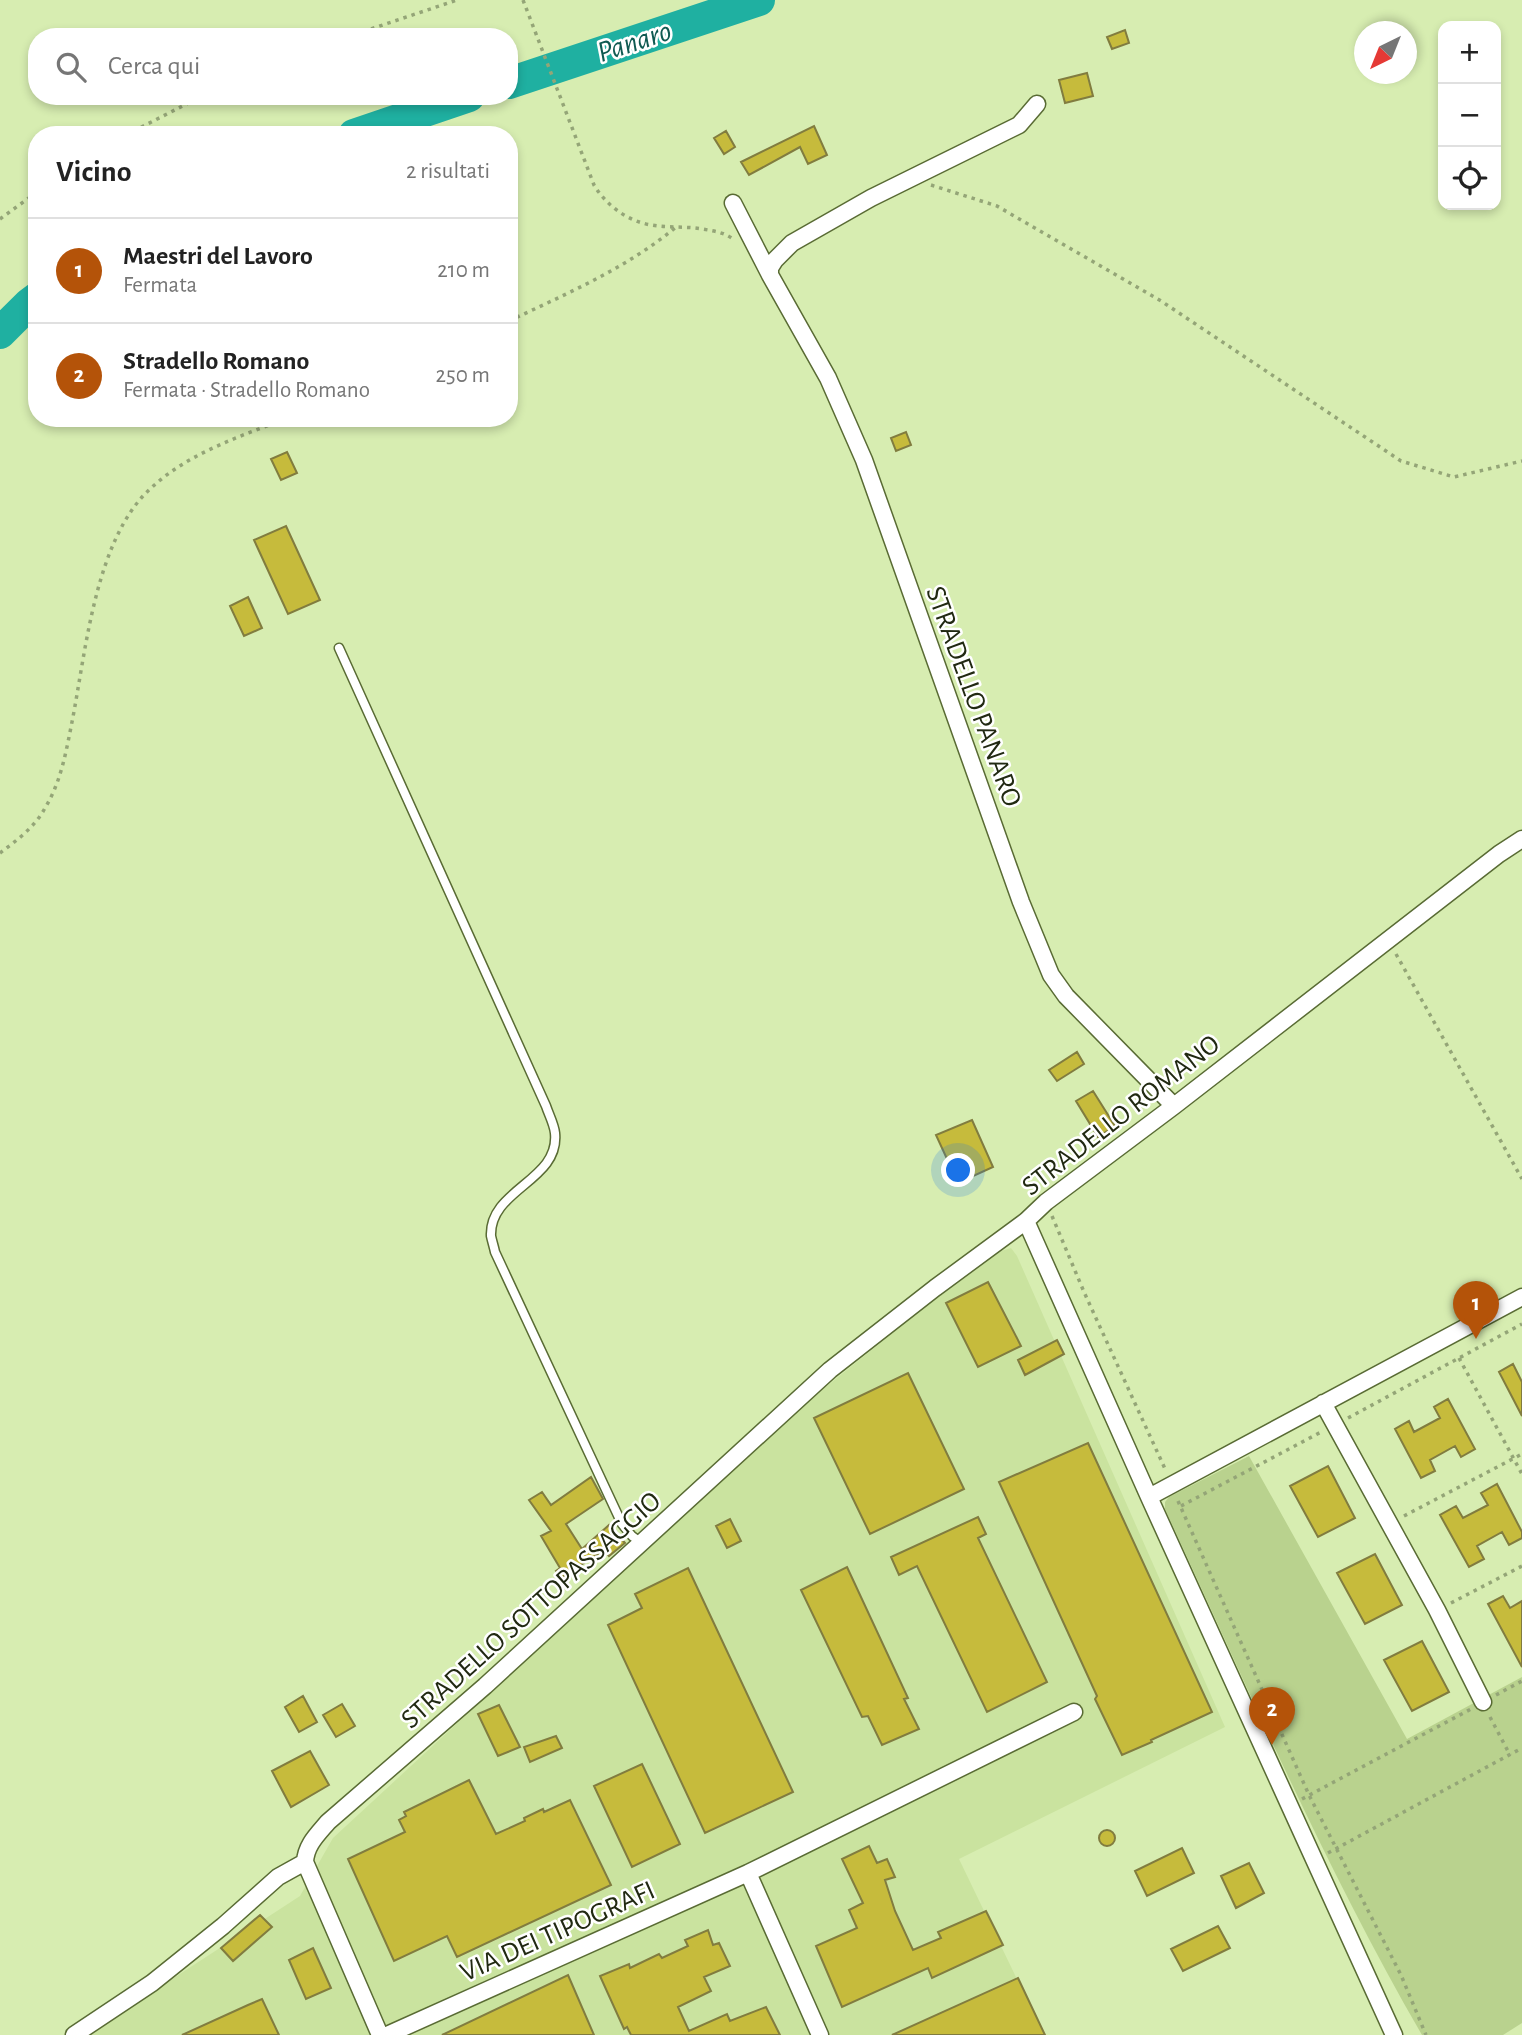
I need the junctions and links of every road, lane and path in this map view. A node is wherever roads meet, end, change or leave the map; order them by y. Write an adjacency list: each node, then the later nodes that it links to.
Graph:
1 (457, 0): 3 (path)
2 (523, 0): 11 (path)
3 (374, 28)
4 (1037, 104): 13 (street)
5 (184, 105): 6 (path)
6 (143, 126)
7 (926, 183): 16 (path)
8 (28, 199): 10 (path)
9 (733, 203): 13 (street, STRADELLO PANARO)
10 (0, 219)
11 (678, 226): 12 (path); 14 (path)
12 (741, 244)
13 (770, 275): 21 (street, STRADELLO PANARO)
14 (518, 317)
15 (265, 427): 19 (path)
16 (1522, 461)
17 (339, 648): 37 (lane)
18 (1522, 839): 20 (street, STRADELLO ROMANO)
19 (0, 853)
20 (1388, 940): 21 (street, STRADELLO ROMANO); 22 (path)
21 (1174, 1106): 23 (street, STRADELLO ROMANO)
22 (1522, 1179)
23 (1046, 1202): 24 (street, STRADELLO ROMANO); 33 (path)
24 (1026, 1221): 34 (street, STRADELLO ROMANO); 37 (street, STRADELLO SOTTOPASSAGGIO)
25 (1522, 1297): 28 (street)
26 (1522, 1324): 27 (path)
27 (1459, 1358): 29 (path); 31 (path)
28 (1323, 1403): 29 (street); 33 (street)
29 (1334, 1425): 35 (path); 36 (street)
30 (1522, 1454): 31 (path)
31 (1514, 1458): 32 (path); 36 (path)
32 (1522, 1474)
33 (1172, 1484): 34 (street); 35 (path)
34 (1149, 1497): 47 (street, STRADELLO ROMANO)
35 (1180, 1507): 45 (path)
36 (1389, 1524): 39 (street)
37 (643, 1544): 48 (street, STRADELLO SOTTOPASSAGGIO)
38 (1522, 1566): 39 (path)
39 (1437, 1610): 41 (street)
40 (1522, 1681): 41 (path)
41 (1483, 1702): 44 (path); 45 (path)
42 (1073, 1712): 49 (street, VIA DEI TIPOGRAFI)
43 (1522, 1748): 44 (path)
44 (1510, 1755): 46 (path)
45 (1309, 1795): 46 (path)
46 (1335, 1848): 47 (path); 55 (path)
47 (1315, 1862): 54 (street, STRADELLO ROMANO)
48 (305, 1863): 50 (street); 51 (street)
49 (748, 1873): 52 (street, VIA DEI TIPOGRAFI); 53 (street)
50 (74, 2035)
51 (380, 2035)
52 (387, 2035)
53 (820, 2035)
54 (1394, 2035)
55 (1426, 2035)

